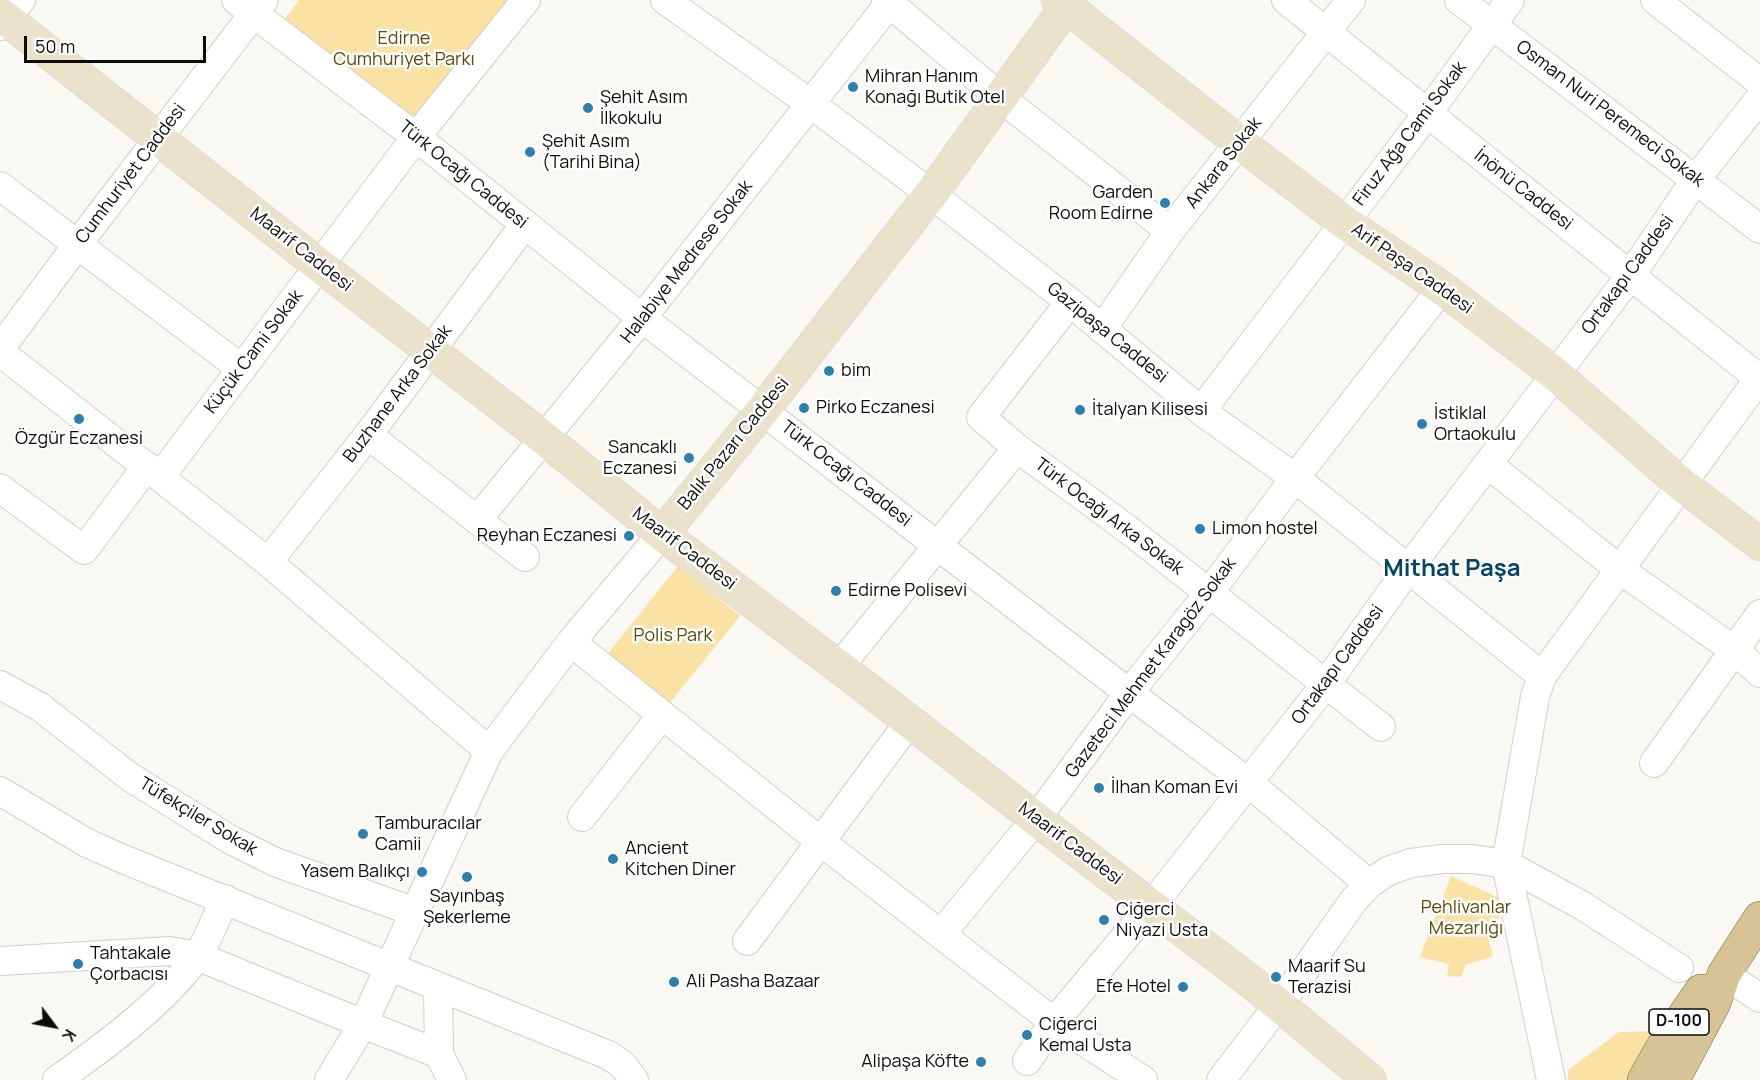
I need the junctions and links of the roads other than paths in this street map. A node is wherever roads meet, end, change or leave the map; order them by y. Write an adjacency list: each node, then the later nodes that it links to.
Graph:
1 (526, 0): 19 (street, Küçük Cami Sokak)
2 (1286, 0): 13 (street, İnönü Caddesi)
3 (1351, 0): 13 (street, Ankara Sokak)
4 (1459, 0): 12 (street, Osman Nuri Peremeci Sokak)
5 (1510, 0): 12 (street, Firuz Ağa Cami Sokak)
6 (1655, 0): 14 (street)
7 (889, 1): 15 (street); 17 (street, Halabiye Medrese Sokak)
8 (1065, 2): 15 (street, Balık Pazarı Caddesi); 21 (street, Arif Paşa Caddesi)
9 (251, 5): 19 (street, Türk Ocağı Caddesi); 20 (street, Cumhuriyet Caddesi)
10 (683, 5): 17 (street, Gazipaşa Caddesi)
11 (7, 15): 20 (street, Maarif Caddesi)
12 (1492, 25): 18 (street, Firuz Ağa Cami Sokak); 22 (street, Osman Nuri Peremeci Sokak)
13 (1327, 32): 18 (street, İnönü Caddesi); 21 (street, Ankara Sokak)
14 (1760, 82)
15 (1001, 98): 24 (street, Balık Pazarı Caddesi); 28 (street)
16 (1760, 98): 22 (street, Ortakapı Caddesi)
17 (811, 104): 24 (street, Gazipaşa Caddesi); 34 (street, Halabiye Medrese Sokak)
18 (1427, 114): 25 (street, Firuz Ağa Cami Sokak); 31 (street, İnönü Caddesi)
19 (417, 137): 26 (street, Türk Ocağı Caddesi); 30 (street, Küçük Cami Sokak)
20 (158, 138): 29 (street, Cumhuriyet Caddesi); 30 (street, Maarif Caddesi)
21 (1240, 143): 25 (street, Arif Paşa Caddesi); 28 (street, Ankara Sokak)
22 (1696, 179): 27 (street, Osman Nuri Peremeci Sokak); 31 (street, Ortakapı Caddesi)
23 (0, 186): 29 (street)
24 (931, 194): 33 (street, Gazipaşa Caddesi); 41 (street, Balık Pazarı Caddesi)
25 (1344, 222): 32 (street, Arif Paşa Caddesi); 42 (street, Firuz Ağa Cami Sokak)
26 (525, 224): 34 (street, Türk Ocağı Caddesi); 37 (street, Buzhane Arka Sokak)
27 (1760, 229)
28 (1170, 231): 35 (street, Ankara Sokak)
29 (77, 245): 36 (street, Cumhuriyet Caddesi); 38 (street)
30 (319, 265): 37 (street, Maarif Caddesi); 38 (street, Küçük Cami Sokak)
31 (1630, 276): 39 (street, Ortakapı Caddesi); 40 (street, İnönü Caddesi)
32 (1442, 288): 39 (street, Arif Paşa Caddesi); 48 (street, Gazeteci Mehmet Karagöz Sokak)
33 (1070, 302): 35 (street, Gazipaşa Caddesi); 45 (street, Türk Ocağı Arka Sokak)
34 (642, 318): 41 (street, Türk Ocağı Caddesi); 44 (street, Halabiye Medrese Sokak)
35 (1102, 329): 42 (street, Gazipaşa Caddesi)
36 (0, 350): 47 (street)
37 (431, 351): 43 (street, Buzhane Arka Sokak); 44 (street, Maarif Caddesi)
38 (242, 369): 47 (street, Küçük Cami Sokak)
39 (1555, 374): 46 (street, Ortakapı Caddesi); 49 (street, Arif Paşa Caddesi)
40 (1760, 378): 49 (street)
41 (763, 410): 52 (street, Balık Pazarı Caddesi); 54 (street, Türk Ocağı Caddesi)
42 (1201, 411): 48 (street, Gazipaşa Caddesi)
43 (368, 435): 51 (street); 56 (street, Buzhane Arka Sokak)
44 (545, 439): 51 (street, Halabiye Medrese Sokak); 52 (street, Maarif Caddesi)
45 (1017, 448): 54 (street); 59 (street, Türk Ocağı Arka Sokak)
46 (1488, 465): 57 (street, Ortakapı Caddesi); 58 (street)
47 (154, 471): 50 (street, Küçük Cami Sokak); 56 (street)
48 (1295, 478): 57 (street, Gazipaşa Caddesi); 59 (street, Gazeteci Mehmet Karagöz Sokak)
49 (1681, 484): 53 (street, Arif Paşa Caddesi); 58 (street)
50 (0, 488)
51 (477, 520): 55 (street)
52 (662, 534): 61 (street, Balık Pazarı Caddesi); 63 (street, Maarif Caddesi)
53 (1760, 544)
54 (938, 545): 63 (street); 68 (street, Türk Ocağı Caddesi)
55 (525, 557)
56 (267, 562): 72 (street)
57 (1408, 569): 65 (street, Gazipaşa Caddesi); 67 (street, Ortakapı Caddesi)
58 (1619, 569): 62 (street); 65 (street)
59 (1209, 593): 67 (street, Türk Ocağı Arka Sokak); 68 (street, Gazeteci Mehmet Karagöz Sokak)
60 (1760, 615): 62 (street)
61 (571, 642): 69 (street); 72 (street, Balık Pazarı Caddesi)
62 (1734, 650): 64 (street); 73 (street)
63 (839, 667): 70 (street, Maarif Caddesi)
64 (1760, 673)
65 (1542, 676): 79 (street)
66 (0, 685): 83 (street, Tüfekçiler Sokak)
67 (1325, 685): 71 (street, Türk Ocağı Arka Sokak); 74 (street, Ortakapı Caddesi)
68 (1129, 693): 74 (street, Türk Ocağı Caddesi); 77 (street, Gazeteci Mehmet Karagöz Sokak)
69 (662, 715): 76 (street); 78 (street)
70 (910, 721): 77 (street, Maarif Caddesi); 78 (street)
71 (1381, 727)
72 (489, 751): 83 (street, Balık Pazarı Caddesi)
73 (1654, 763)
74 (1249, 783): 80 (street, Türk Ocağı Caddesi); 82 (street, Ortakapı Caddesi)
75 (0, 791): 81 (street)
76 (582, 817)
77 (1036, 819): 82 (street, Maarif Caddesi); 85 (street, Gazeteci Mehmet Karagöz Sokak)
78 (820, 842): 85 (street); 86 (street)
79 (1506, 864): 80 (street); 90 (street); 106 (street)
80 (1369, 884): 94 (street)
81 (225, 899): 87 (street); 89 (street)
82 (1152, 905): 94 (street, Maarif Caddesi); 95 (street, Ortakapı Caddesi)
83 (415, 912): 89 (street, Balık Pazarı Caddesi)
84 (1760, 918): 91 (main road, D-100)
85 (940, 934): 95 (street)
86 (747, 941)
87 (197, 956): 88 (street); 96 (street); 99 (street)
88 (0, 961)
89 (391, 967): 92 (street); 96 (street, Balık Pazarı Caddesi)
90 (1679, 968)
91 (1724, 974): 93 (street); 107 (main road, D-100); 108 (main road, D-100)
92 (438, 987): 97 (street); 102 (street)
93 (1760, 998)
94 (1279, 1003): 104 (street); 105 (street, Maarif Caddesi)
95 (1054, 1022): 98 (street, Ortakapı Caddesi); 103 (street)
96 (363, 1024): 97 (street); 100 (street, Balık Pazarı Caddesi)
97 (439, 1054): 101 (street)
98 (1027, 1061)
99 (57, 1080)
100 (328, 1080)
101 (452, 1080)
102 (634, 1080)
103 (1143, 1080)
104 (1221, 1080)
105 (1370, 1080)
106 (1551, 1080)
107 (1644, 1080)
108 (1673, 1080)

